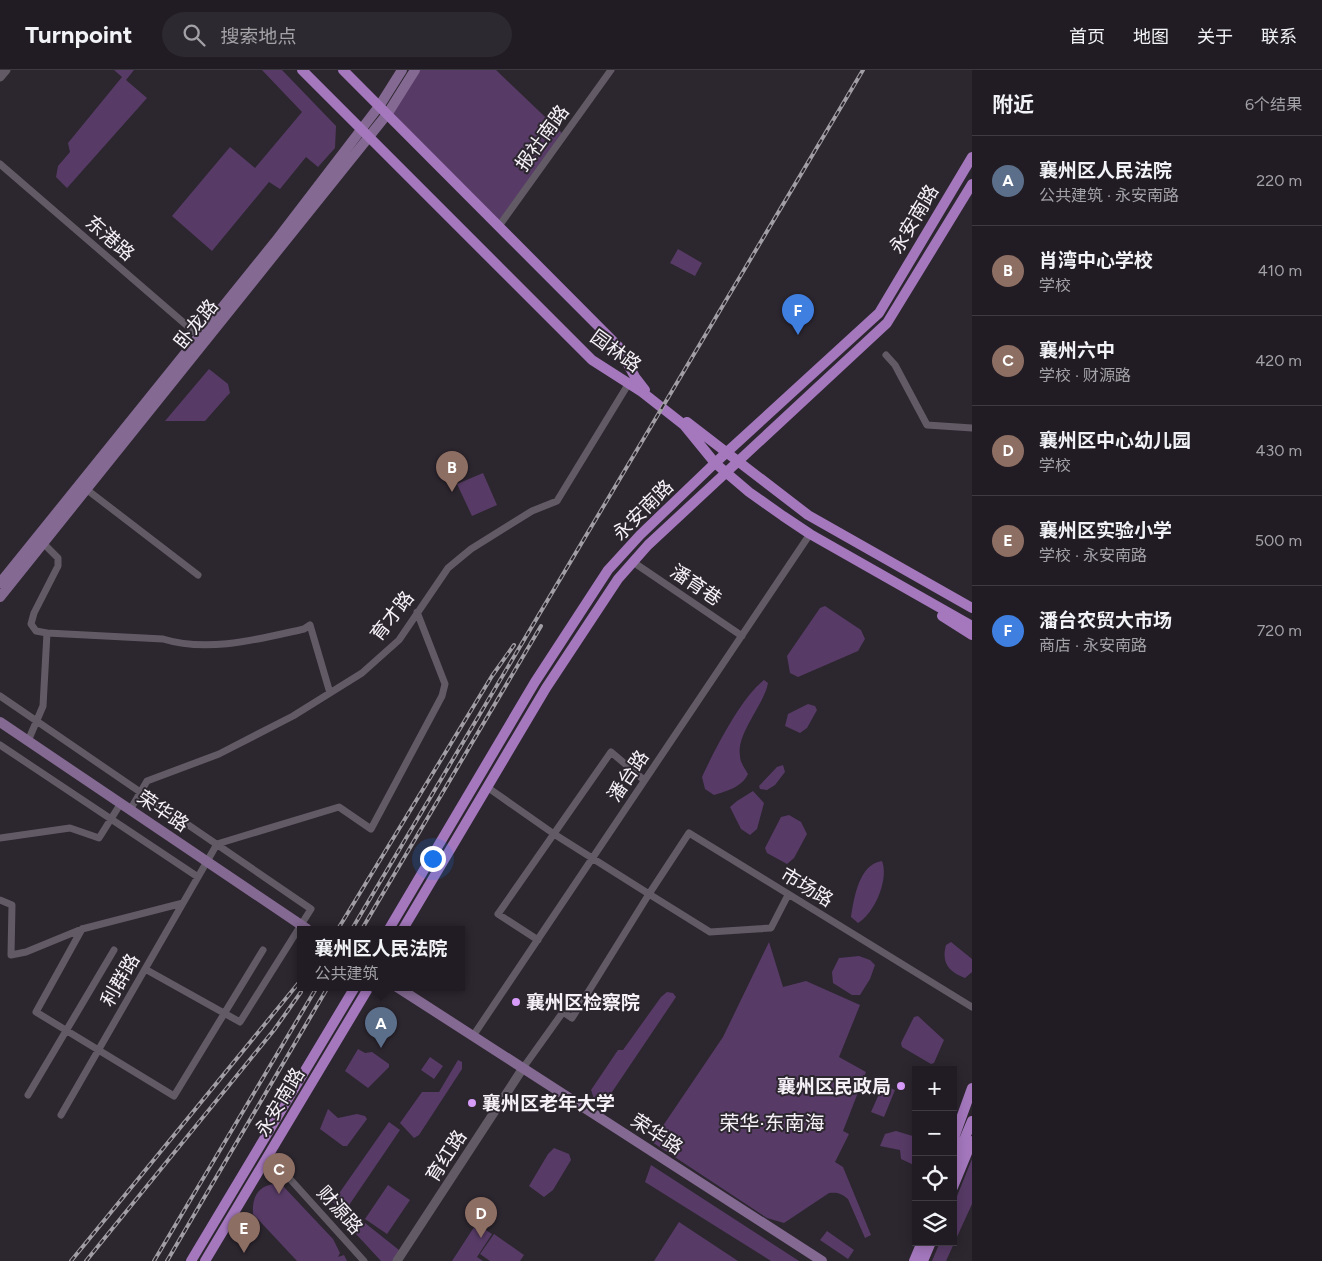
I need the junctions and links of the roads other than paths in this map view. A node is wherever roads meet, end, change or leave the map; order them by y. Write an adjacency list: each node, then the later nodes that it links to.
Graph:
1 (302, 70): 8 (main road, 园林路)
2 (343, 70): 6 (main road, 园林路)
3 (402, 70): 6 (main road, 卧龙路)
4 (415, 70): 7 (main road, 卧龙路)
5 (611, 70): 12 (street, 报社南路)
6 (380, 105): 7 (main road, 园林路); 8 (main road, 卧龙路)
7 (388, 113): 8 (main road, 卧龙路); 12 (main road, 园林路)
8 (366, 132): 13 (main road, 卧龙路); 15 (main road, 园林路); 21 (main road, 卧龙路)
9 (972, 157): 17 (main road, 永安南路)
10 (0, 164): 13 (street, 东港路)
11 (972, 184): 18 (main road, 永安南路)
12 (499, 226): 17 (main road, 园林路)
13 (199, 336): 26 (main road, 卧龙路)
14 (886, 355): 16 (street)
15 (628, 383): 19 (main road, 园林路); 32 (street, 育才路)
16 (972, 428)
17 (728, 453): 18 (main road, 园林路); 19 (main road, 永安南路)
18 (738, 462): 20 (main road, 永安南路); 27 (main road, 园林路)
19 (715, 463): 20 (main road, 园林路); 61 (main road, 永安南路)
20 (726, 472): 22 (main road, 园林路); 24 (main road, 永安南路)
21 (86, 489): 23 (main road, 卧龙路); 25 (street)
22 (810, 534): 29 (main road, 园林路); 36 (street, 潘台路)
23 (43, 543): 28 (main road, 卧龙路); 34 (street)
24 (633, 562): 36 (street, 潘育巷); 44 (main road, 永安南路)
25 (198, 576)
26 (0, 583)
27 (930, 584): 30 (main road, 园林路); 31 (main road, 园林路)
28 (0, 597)
29 (921, 597): 33 (main road, 园林路); 35 (main road, 园林路)
30 (972, 599)
31 (972, 608)
32 (417, 612): 37 (street, 育才路); 51 (street)
33 (972, 626)
34 (47, 633): 37 (street); 39 (street)
35 (972, 635)
36 (742, 636): 43 (street, 潘台路)
37 (330, 693): 45 (street, 育才路)
38 (0, 696): 39 (street)
39 (37, 720): 41 (street); 45 (street)
40 (0, 722): 41 (main road, 荣华路)
41 (28, 742): 46 (main road, 荣华路)
42 (0, 745): 48 (street)
43 (644, 780): 49 (street); 52 (street, 潘台路)
44 (487, 787): 49 (street); 62 (main road, 永安南路)
45 (140, 793): 47 (street, 育才路); 51 (street)
46 (120, 804): 47 (main road, 荣华路); 48 (street)
47 (130, 810): 53 (main road, 荣华路)
48 (110, 819): 50 (street); 54 (street)
49 (554, 834): 52 (street); 65 (street)
50 (0, 838)
51 (217, 844): 53 (street, 利群路); 60 (street)
52 (592, 859): 55 (street); 65 (street, 潘台路)
53 (207, 862): 54 (street, 利群路); 59 (main road, 荣华路)
54 (198, 877): 58 (street, 利群路)
55 (648, 894): 56 (street); 56 (street, 市场路); 77 (street)
56 (788, 895): 72 (street, 市场路)
57 (0, 900): 63 (street)
58 (183, 903): 63 (street); 68 (street, 利群路)
59 (303, 926)
60 (304, 926)
61 (391, 926)
62 (405, 926)
63 (82, 929): 74 (street)
64 (297, 937): 73 (street)
65 (538, 940): 75 (street, 潘台路)
66 (114, 950): 74 (street)
67 (263, 950): 73 (street)
68 (145, 969): 73 (street); 76 (street, 利群路)
69 (353, 991): 89 (main road, 永安南路)
70 (367, 991): 90 (main road, 永安南路)
71 (403, 991): 75 (main road, 荣华路)
72 (972, 1006)
73 (224, 1013): 76 (street)
74 (66, 1030): 76 (street); 79 (street)
75 (474, 1036): 77 (main road, 荣华路)
76 (98, 1050): 80 (street, 利群路)
77 (523, 1068): 92 (street, 育红路); 93 (main road, 荣华路)
78 (972, 1088): 82 (main road)
79 (28, 1095)
80 (61, 1114)
81 (972, 1121): 84 (main road)
82 (957, 1129)
83 (972, 1141): 86 (main road)
84 (957, 1157)
85 (272, 1160): 91 (street, 财源路)
86 (957, 1177)
87 (928, 1246): 88 (main road)
88 (918, 1258): 94 (main road)
89 (190, 1261)
90 (205, 1261)
91 (364, 1261)
92 (397, 1261)
93 (822, 1261)
94 (907, 1261)

